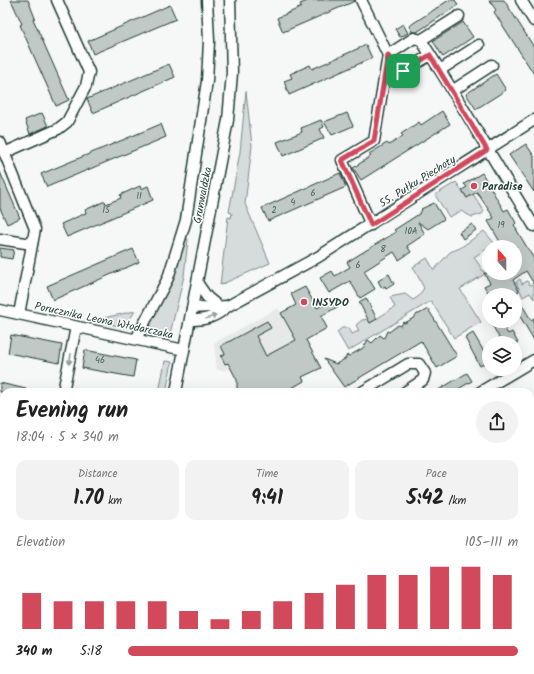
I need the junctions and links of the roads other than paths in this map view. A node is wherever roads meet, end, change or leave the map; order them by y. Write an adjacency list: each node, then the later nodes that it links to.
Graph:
1 (57, 0): 18 (street)
2 (207, 0): 30 (street, Grunwaldzka)
3 (230, 0): 23 (street, Grunwaldzka)
4 (361, 0): 10 (street)
5 (521, 0): 7 (street)
6 (459, 16): 8 (street)
7 (534, 21)
8 (421, 40): 10 (street); 11 (street)
9 (478, 45): 13 (street)
10 (388, 55): 11 (street); 19 (street)
11 (430, 55): 13 (street)
12 (492, 65): 14 (street)
13 (440, 70): 14 (street)
14 (452, 91): 17 (street)
15 (534, 120): 17 (street, 55. Pułku Piechoty)
16 (0, 142): 18 (street, Porucznika Leona Włodarczaka)
17 (487, 150): 19 (street, 55. Pułku Piechoty); 20 (street)
18 (4, 153): 22 (street, Porucznika Leona Włodarczaka)
19 (371, 225): 24 (street, 55. Pułku Piechoty)
20 (534, 226)
21 (0, 239): 22 (street)
22 (32, 244): 27 (street, Porucznika Leona Włodarczaka)
23 (198, 284): 24 (street); 25 (street, Grunwaldzka)
24 (223, 306): 25 (street, 55. Pułku Piechoty); 28 (street, 55. Pułku Piechoty, one-way to 24)
25 (192, 308): 28 (street, Grunwaldzka)
26 (0, 310): 27 (street, Porucznika Leona Włodarczaka)
27 (19, 314): 29 (street, Porucznika Leona Włodarczaka)
28 (190, 320): 31 (street, Grunwaldzka)
29 (76, 327): 30 (street, Porucznika Leona Włodarczaka); 33 (street, one-way to 33)
30 (136, 339): 31 (street, Porucznika Leona Włodarczaka)
31 (184, 350): 34 (street, Grunwaldzka)
32 (534, 360): 37 (street)
33 (64, 388)
34 (177, 388)
35 (369, 388): 36 (street)
36 (411, 388)
37 (487, 388)

